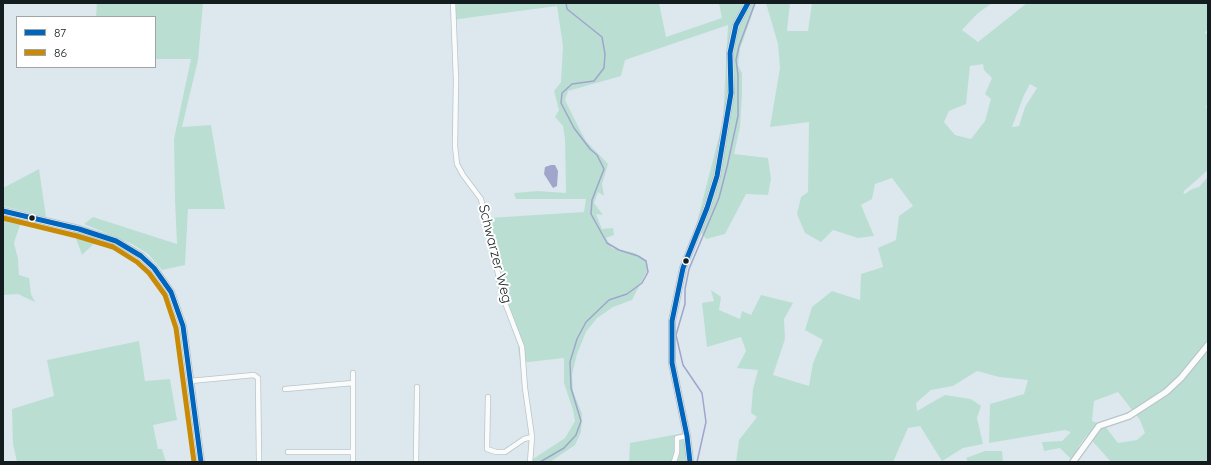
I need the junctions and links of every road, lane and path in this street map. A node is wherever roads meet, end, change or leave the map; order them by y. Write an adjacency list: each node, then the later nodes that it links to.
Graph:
1 (453, 3): 12 (street, Schwarzer Weg)
2 (748, 3): 11 (main road)
3 (3, 211): 6 (main road)
4 (1208, 344): 22 (street)
5 (353, 373): 7 (street)
6 (190, 381): 15 (main road); 16 (street)
7 (353, 383): 9 (street); 14 (street)
8 (417, 387): 18 (street)
9 (285, 389)
10 (488, 397): 12 (street)
11 (687, 436): 20 (street); 21 (main road)
12 (532, 437): 19 (street, Schwarzer Weg)
13 (288, 452): 14 (street)
14 (353, 452): 17 (street)
15 (201, 462)
16 (260, 462)
17 (353, 462)
18 (416, 462)
19 (530, 462)
20 (674, 462)
21 (690, 462)
22 (1073, 462)

